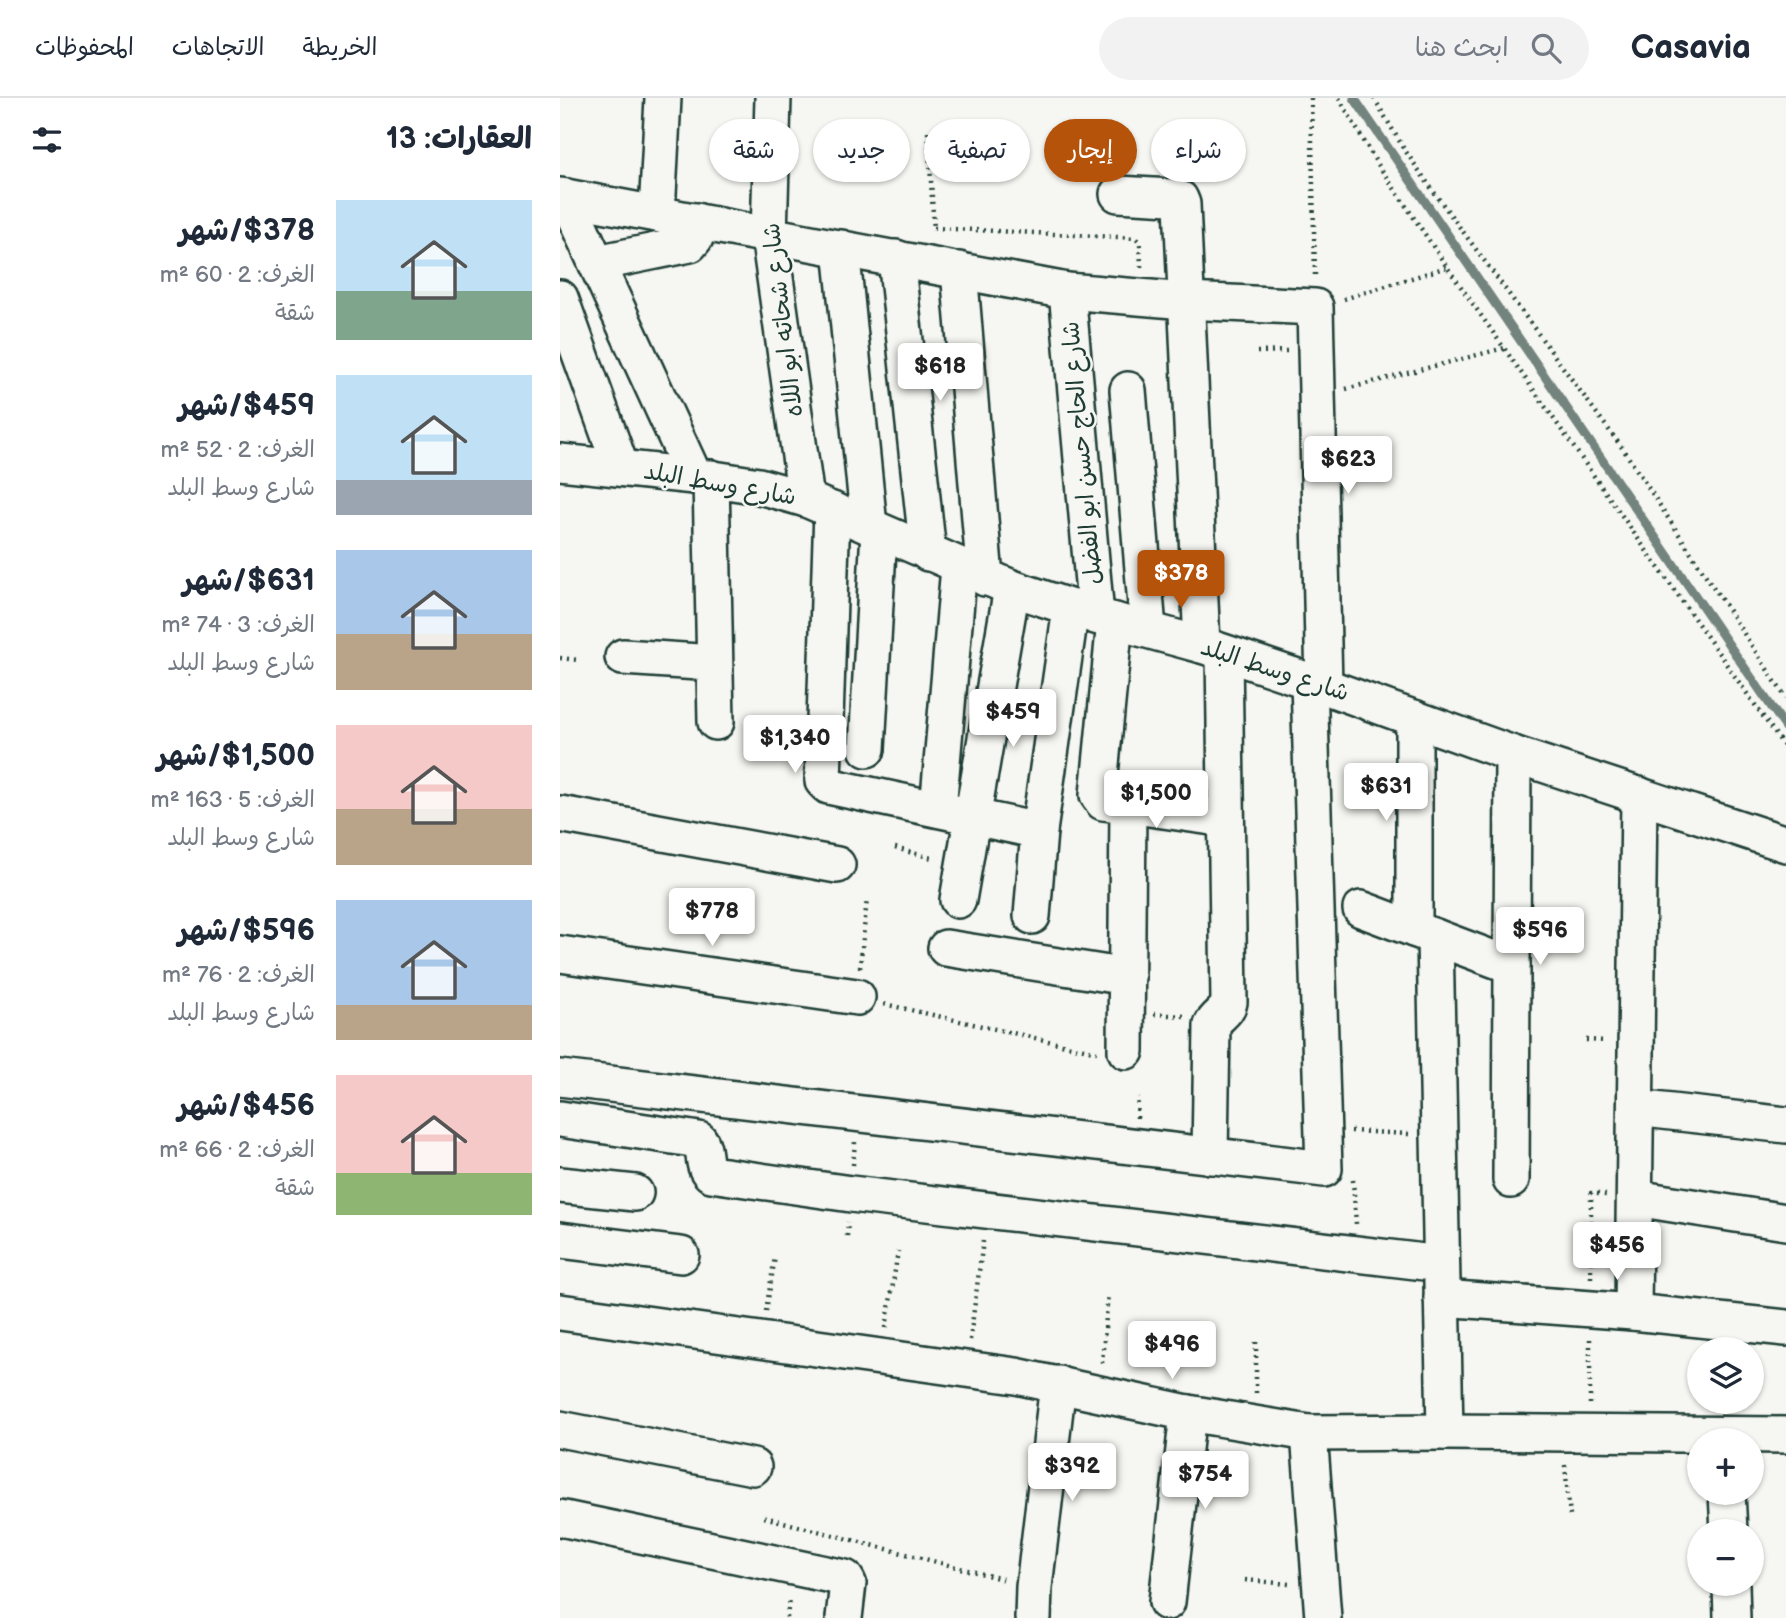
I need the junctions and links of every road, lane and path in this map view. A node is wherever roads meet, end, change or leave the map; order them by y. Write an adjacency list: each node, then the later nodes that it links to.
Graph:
1 (663, 98): 9 (street)
2 (773, 98): 12 (street, شارع شحاته ابو اللاه)
3 (1311, 98): 22 (path)
4 (1339, 98): 17 (path)
5 (1374, 98): 39 (path)
6 (931, 182): 11 (path)
7 (1118, 194): 21 (street)
8 (563, 197): 9 (street); 16 (street)
9 (657, 214): 10 (street)
10 (696, 221): 12 (street); 16 (street)
11 (933, 228): 13 (path); 18 (path)
12 (768, 235): 14 (street); 29 (street, شارع شحاته ابو اللاه)
13 (1139, 239)
14 (841, 248): 15 (street); 30 (street)
15 (896, 258): 18 (street); 31 (street)
16 (597, 263): 28 (street)
17 (1447, 267): 22 (path); 23 (path)
18 (947, 268): 19 (street); 31 (street)
19 (1067, 291): 21 (street); 32 (street, شارع الحاج حسن ابو الفضل)
20 (560, 299): 27 (street)
21 (1186, 301): 22 (street); 34 (street)
22 (1315, 307): 25 (street)
23 (1504, 348): 25 (path); 42 (path)
24 (1128, 390): 33 (street)
25 (1317, 397): 38 (street)
26 (560, 462): 27 (street, شارع وسط البلد)
27 (621, 468): 28 (street, شارع وسط البلد)
28 (702, 477): 29 (street, شارع وسط البلد); 35 (street)
29 (819, 505): 30 (street, شارع وسط البلد); 46 (street, شارع شحاته ابو اللاه)
30 (874, 528): 31 (street, شارع وسط البلد); 41 (street)
31 (971, 571): 32 (street, شارع وسط البلد); 46 (street); 48 (street)
32 (1094, 615): 33 (street, شارع وسط البلد); 45 (street); 50 (street)
33 (1148, 629): 34 (street, شارع وسط البلد)
34 (1213, 649): 38 (street, شارع وسط البلد); 49 (street)
35 (623, 657)
36 (560, 659): 37 (path)
37 (578, 660)
38 (1317, 683): 40 (street, شارع وسط البلد); 74 (street)
39 (1786, 698)
40 (1414, 718): 43 (street, شارع وسط البلد); 58 (street)
41 (867, 749)
42 (1786, 749)
43 (1513, 754): 44 (street, شارع وسط البلد); 61 (street)
44 (1639, 795): 51 (street, شارع وسط البلد); 68 (street)
45 (1128, 806): 49 (street); 62 (street)
46 (938, 809): 48 (street)
47 (560, 814): 53 (street)
48 (972, 817): 50 (street); 54 (street)
49 (1226, 819): 65 (street)
50 (1039, 831): 57 (street)
51 (1786, 844)
52 (895, 848): 54 (path)
53 (837, 865)
54 (961, 883)
55 (867, 899): 63 (path)
56 (1361, 909): 58 (street)
57 (1032, 916)
58 (1424, 933): 61 (street); 88 (street)
59 (946, 948): 62 (street)
60 (560, 954): 63 (street)
61 (1512, 966): 76 (street)
62 (1127, 977): 64 (street)
63 (857, 997): 66 (path)
64 (1127, 1013): 65 (path); 66 (street)
65 (1216, 1018): 74 (street)
66 (1126, 1051)
67 (560, 1078): 69 (street)
68 (1636, 1108): 71 (street); 80 (street)
69 (858, 1113): 74 (street); 79 (path)
70 (560, 1119): 79 (street)
71 (1786, 1125)
72 (1350, 1131): 73 (path)
73 (1351, 1144)
74 (1210, 1156)
75 (1352, 1172): 85 (path)
76 (1511, 1180)
77 (560, 1185): 78 (street)
78 (635, 1194)
79 (851, 1194): 81 (street)
80 (1634, 1198): 82 (street); 92 (street)
81 (987, 1209): 85 (street); 97 (path)
82 (1786, 1222)
83 (560, 1240): 86 (street)
84 (898, 1251): 96 (path)
85 (1357, 1253): 88 (street)
86 (681, 1255)
87 (775, 1257): 95 (path)
88 (1441, 1264): 90 (street)
89 (1108, 1294): 99 (path)
90 (1442, 1298): 92 (street); 103 (street)
91 (560, 1312): 95 (street)
92 (1633, 1312): 93 (street)
93 (1786, 1328)
94 (1256, 1338): 101 (path)
95 (762, 1340): 96 (street)
96 (882, 1356): 97 (street)
97 (967, 1368): 98 (street)
98 (1058, 1384): 99 (street); 117 (street)
99 (1099, 1394): 100 (street)
100 (1188, 1413): 101 (street); 115 (street)
101 (1255, 1425): 105 (street)
102 (560, 1429): 109 (street)
103 (1445, 1432): 104 (street); 105 (street)
104 (1562, 1432): 107 (street); 110 (path)
105 (1309, 1433): 116 (street)
106 (1786, 1435): 108 (street)
107 (1687, 1436)
108 (1764, 1436)
109 (753, 1467)
110 (1570, 1516)
111 (764, 1517): 117 (path)
112 (560, 1518): 118 (street)
113 (1245, 1580): 116 (path)
114 (1731, 1596): 119 (street)
115 (1167, 1602)
116 (1322, 1602)
117 (1033, 1603)
118 (844, 1618)
119 (1732, 1618)

